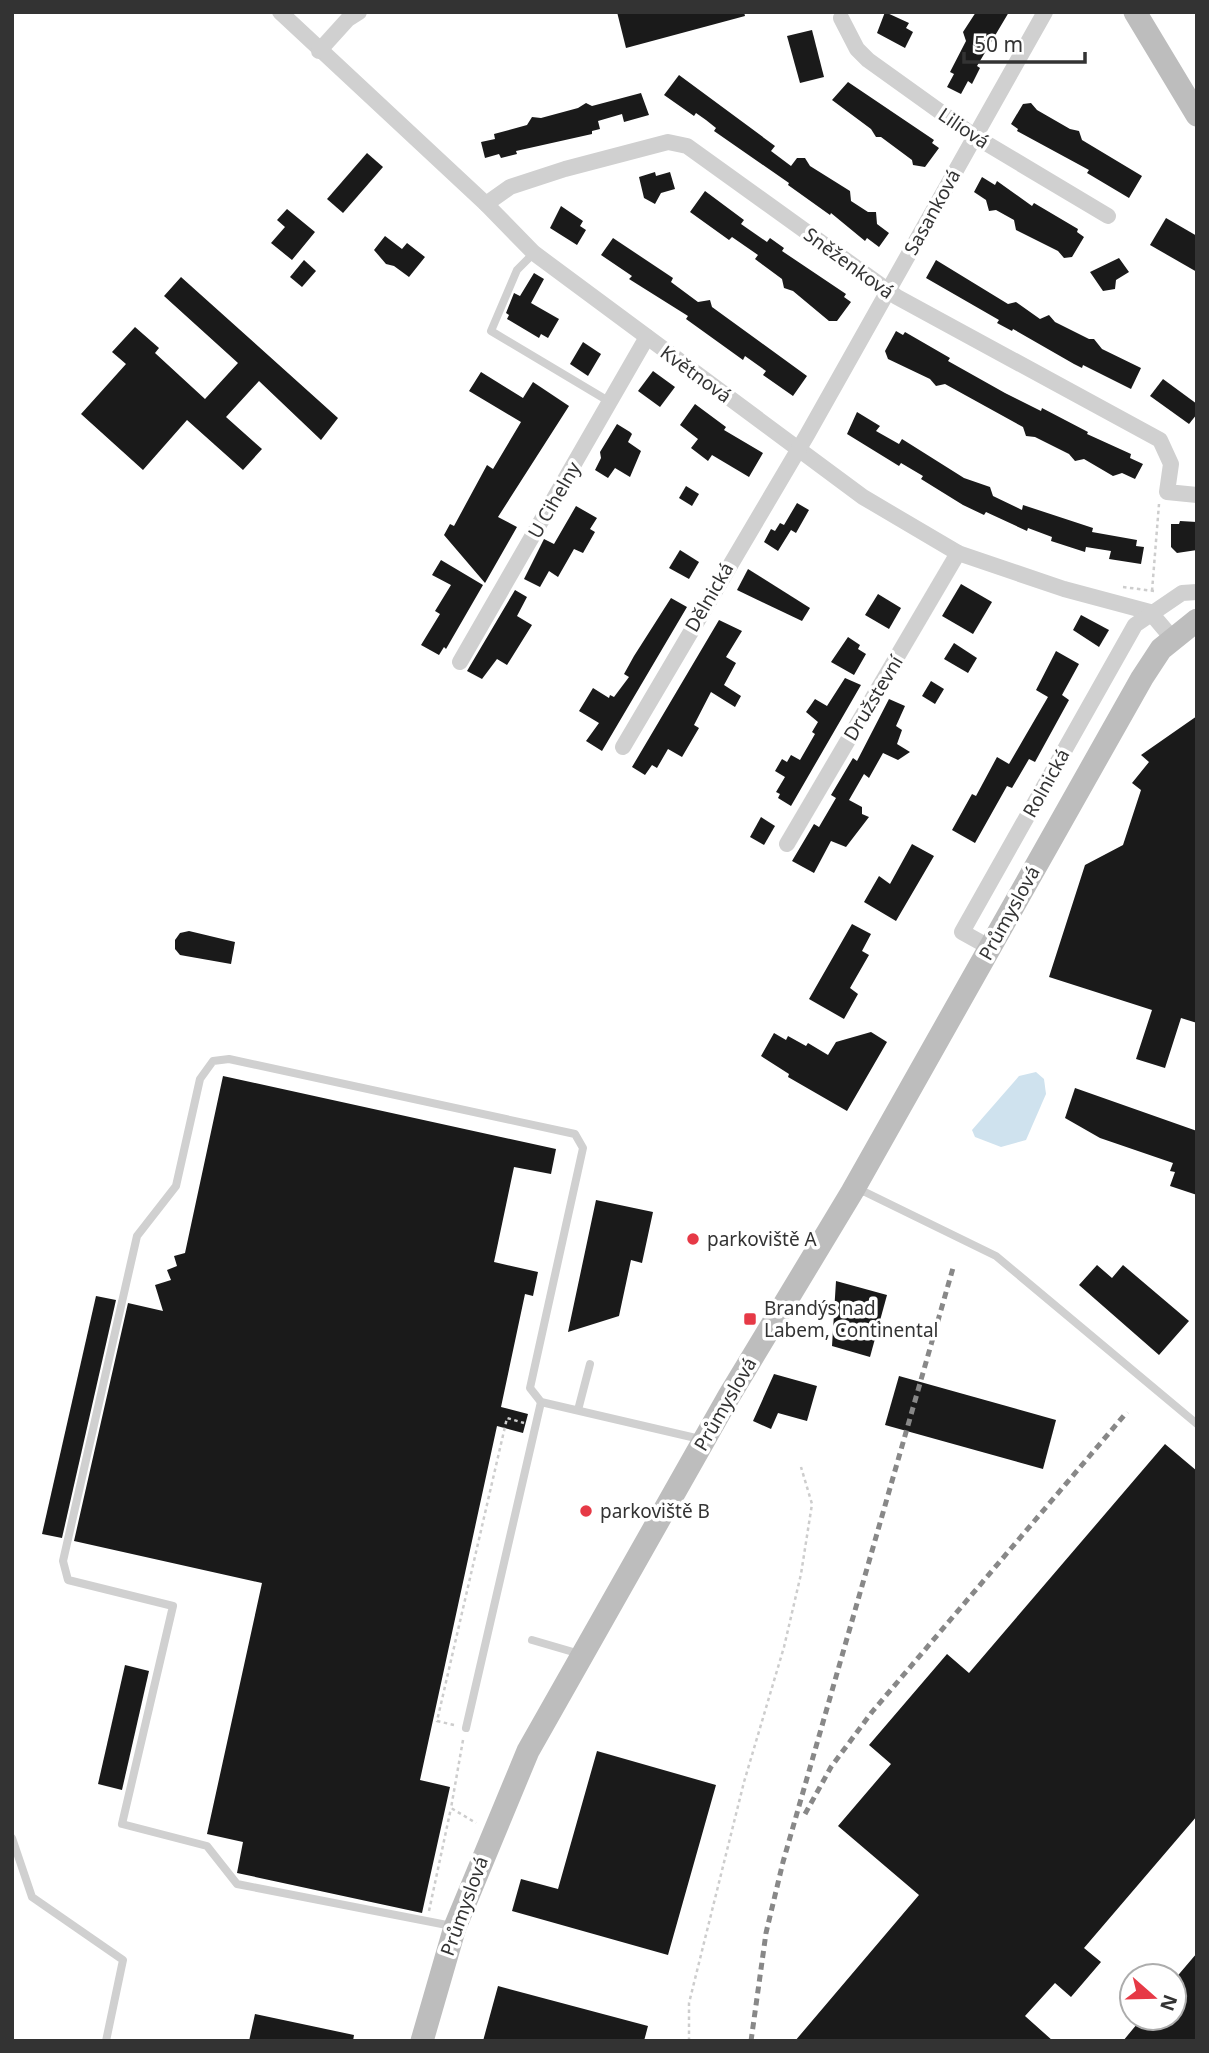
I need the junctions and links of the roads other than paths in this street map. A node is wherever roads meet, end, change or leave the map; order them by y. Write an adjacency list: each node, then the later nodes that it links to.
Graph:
1 (280, 12): 6 (street, Květnová)
2 (359, 12): 6 (street)
3 (1045, 12): 8 (street, Sasanková)
4 (1135, 12): 7 (main road)
5 (841, 18): 8 (street, Liliová)
6 (319, 51): 9 (street, Květnová)
7 (1194, 103)
8 (974, 136): 10 (street, Liliová); 12 (street, Sasanková)
9 (486, 204): 11 (street, Květnová); 12 (street, Sněženková)
10 (1108, 216)
11 (534, 253): 13 (street, Květnová); 14 (lane)
12 (888, 291): 15 (street, Sasanková); 16 (street, Sněženková)
13 (647, 337): 14 (street, U Cihelny); 15 (street, Květnová)
14 (610, 402): 22 (street, U Cihelny)
15 (797, 449): 17 (street, Květnová); 23 (street, Dělnická)
16 (1197, 495)
17 (958, 553): 19 (street, Květnová); 24 (street, Družstevní)
18 (1189, 593): 19 (street)
19 (1150, 612): 21 (street); 25 (street, Rolnická)
20 (1197, 620): 21 (main road, Průmyslová)
21 (1172, 638): 25 (main road, Průmyslová)
22 (460, 662)
23 (623, 747)
24 (787, 844)
25 (989, 947): 26 (main road, Průmyslová)
26 (852, 1192): 30 (lane); 31 (main road, Průmyslová)
27 (590, 1364): 29 (lane)
28 (541, 1402): 29 (lane); 34 (lane); 36 (lane)
29 (578, 1410): 31 (lane)
30 (1197, 1424)
31 (703, 1440): 33 (main road, Průmyslová)
32 (532, 1640): 33 (lane)
33 (582, 1655): 36 (main road, Průmyslová)
34 (466, 1728)
35 (12, 1838): 37 (lane)
36 (454, 1927): 38 (main road, Průmyslová)
37 (106, 2041)
38 (422, 2041)

